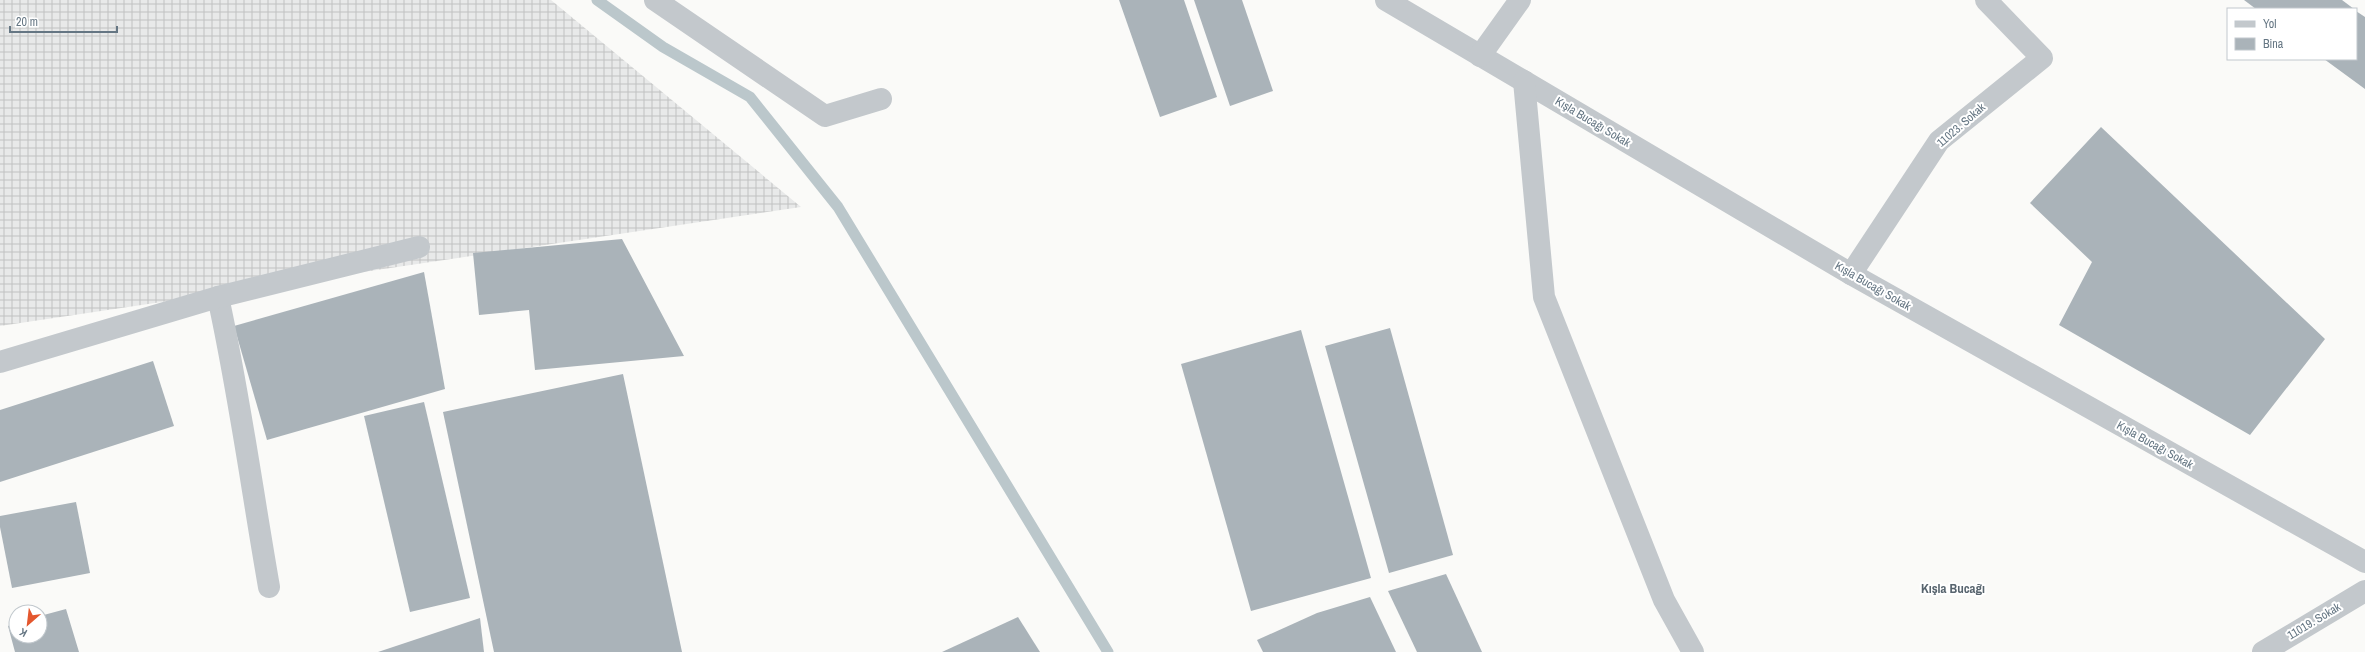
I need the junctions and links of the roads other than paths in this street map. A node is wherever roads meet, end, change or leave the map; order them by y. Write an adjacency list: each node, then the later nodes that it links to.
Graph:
1 (655, 0): 7 (street)
2 (1386, 0): 5 (street, Kışla Bucağı Sokak)
3 (1520, 0): 5 (street)
4 (1986, 0): 9 (street, 11023. Sokak)
5 (1480, 56): 6 (street, Kışla Bucağı Sokak)
6 (1524, 81): 9 (street, Kışla Bucağı Sokak); 15 (street)
7 (881, 99)
8 (419, 247): 10 (street)
9 (1851, 274): 12 (street, Kışla Bucağı Sokak)
10 (218, 297): 11 (street); 13 (street)
11 (0, 362)
12 (2365, 562)
13 (268, 587)
14 (2365, 591): 16 (street, 11019. Sokak)
15 (1693, 652)
16 (2263, 652)

